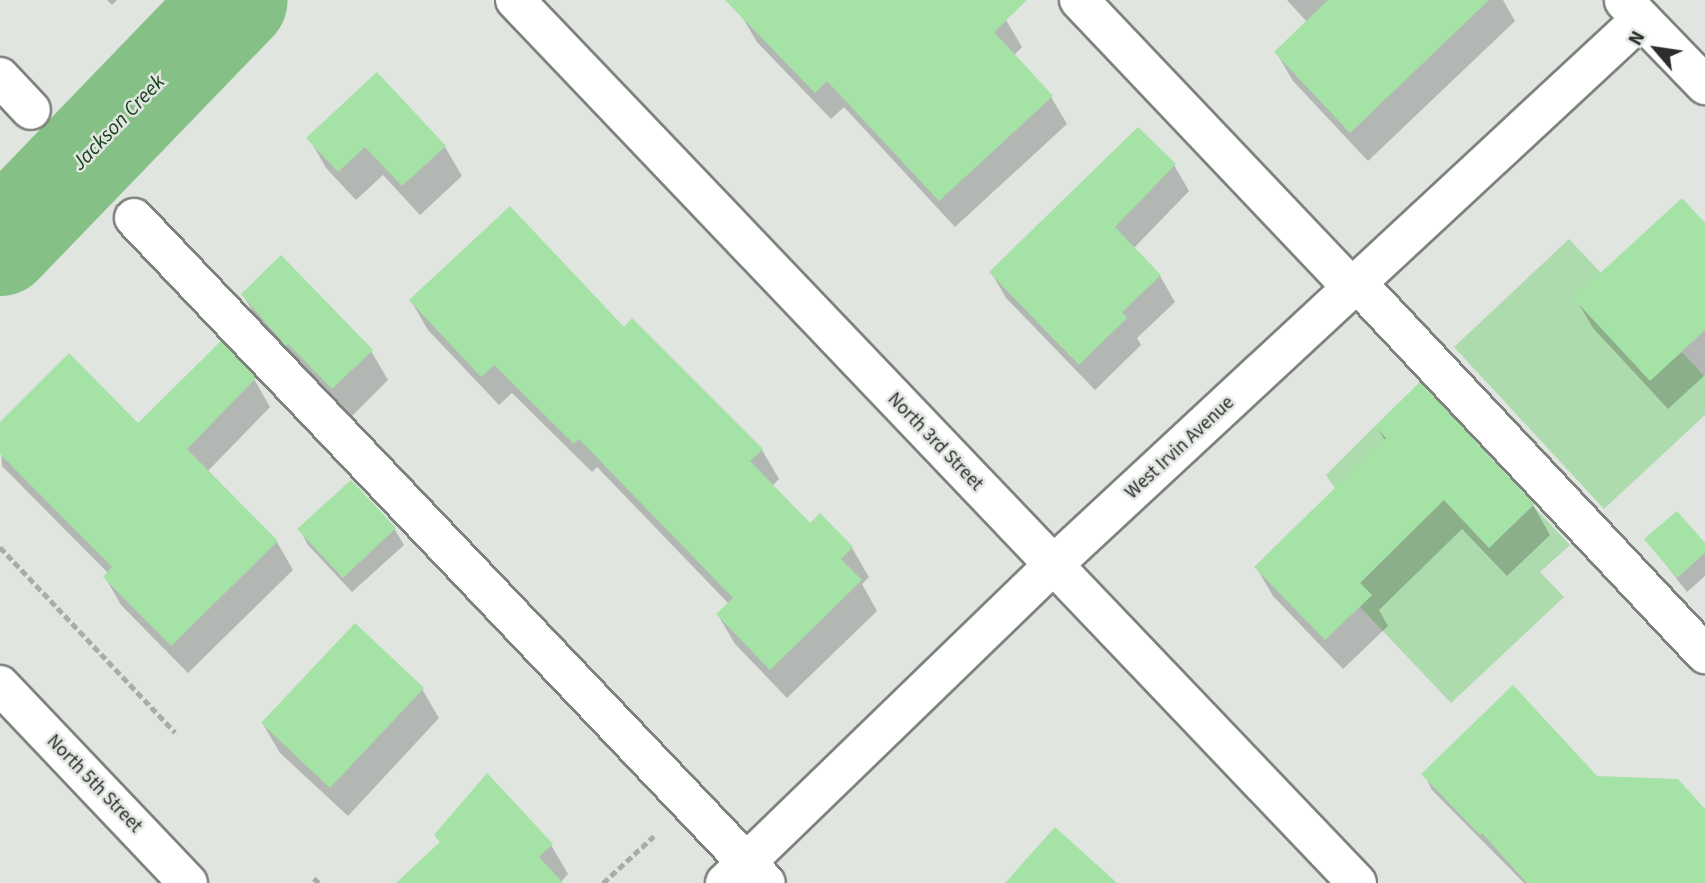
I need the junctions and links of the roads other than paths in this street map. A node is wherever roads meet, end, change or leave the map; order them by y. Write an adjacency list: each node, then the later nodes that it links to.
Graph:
1 (514, 0): 9 (street, North 3rd Street)
2 (1079, 0): 8 (street)
3 (1632, 9): 5 (street); 8 (street, West Irvin Avenue)
4 (0, 77): 6 (street)
5 (1705, 85)
6 (31, 110)
7 (134, 218): 12 (street)
8 (1354, 285): 9 (street, West Irvin Avenue); 10 (street)
9 (1052, 566): 12 (street, West Irvin Avenue); 14 (street, North 3rd Street)
10 (1705, 654)
11 (0, 685): 13 (street, North 5th Street)
12 (746, 876)
13 (188, 883)
14 (1357, 883)

